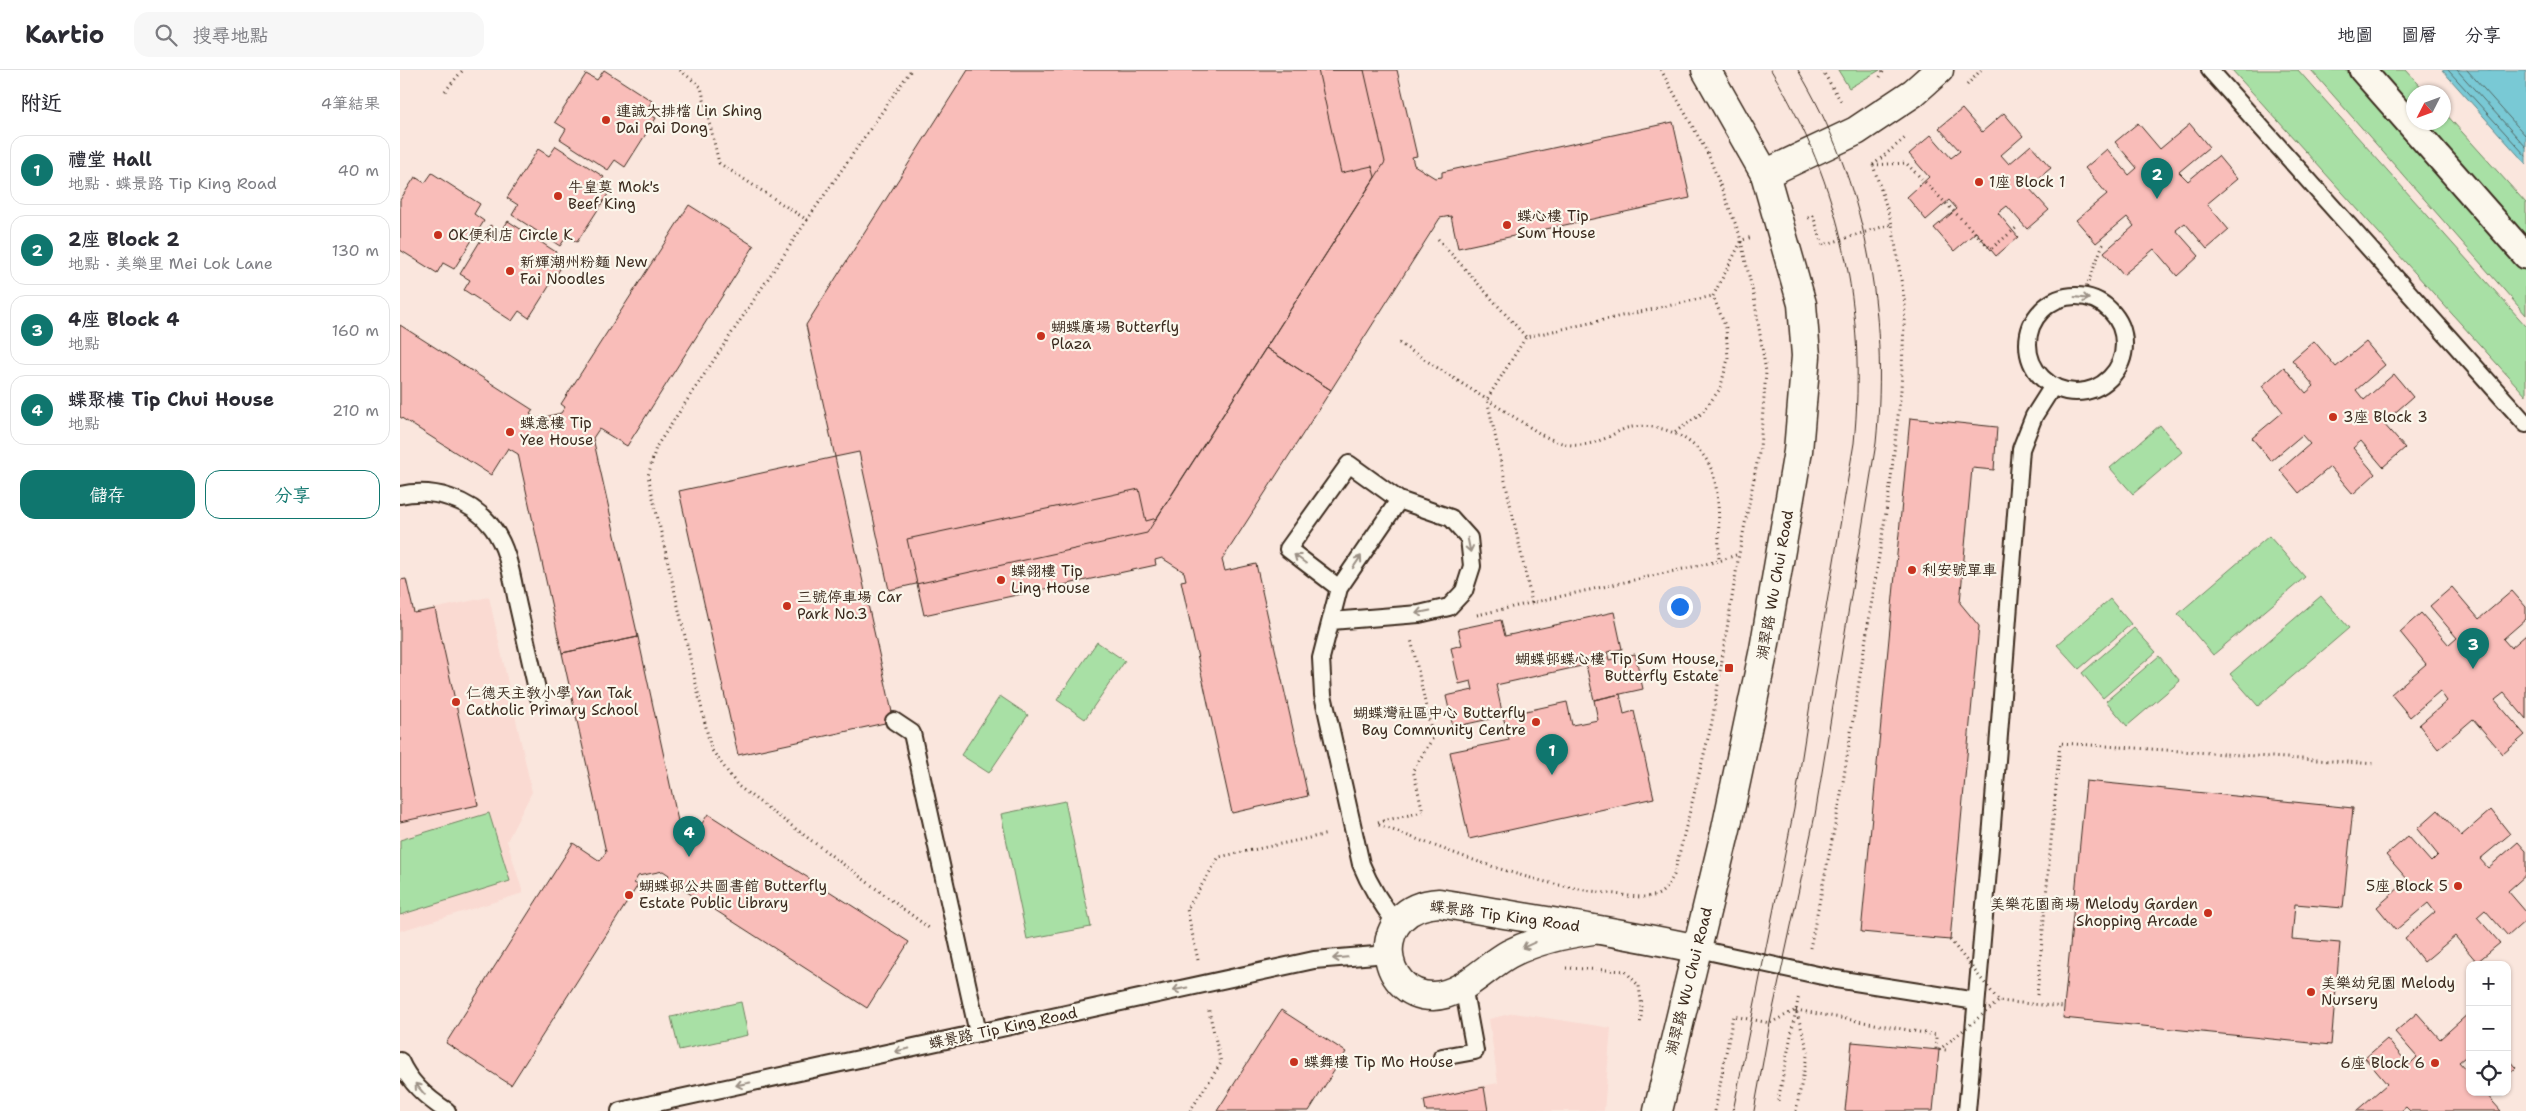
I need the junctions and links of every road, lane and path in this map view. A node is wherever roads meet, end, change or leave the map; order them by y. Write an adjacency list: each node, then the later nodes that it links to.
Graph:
1 (463, 70): 10 (path)
2 (680, 70): 13 (path)
3 (911, 70): 13 (path)
4 (1661, 70): 29 (path)
5 (1706, 70): 12 (street, 湖翠路 Wu Chui Road)
6 (1822, 70): 11 (path)
7 (1939, 70): 12 (street)
8 (2210, 70): 25 (lane)
9 (2362, 70): 19 (street)
10 (445, 92)
11 (1841, 103)
12 (1765, 174): 45 (street, 湖翠路 Wu Chui Road)
13 (807, 220): 43 (path)
14 (1892, 224): 15 (path); 16 (path); 48 (path)
15 (2016, 228)
16 (1864, 233)
17 (1438, 239): 21 (path)
18 (2103, 244): 20 (path)
19 (2526, 256)
20 (2083, 296): 23 (lane, one-way to 20); 23 (lane)
21 (1526, 337): 24 (path); 26 (path)
22 (1399, 342): 24 (path)
23 (2053, 386): 53 (lane)
24 (1487, 399): 26 (path); 32 (path)
25 (2526, 424)
26 (1675, 432): 30 (path)
27 (400, 495): 36 (lane)
28 (1399, 500): 31 (lane, one-way to 28); 31 (lane, one-way to 28); 34 (lane, one-way to 34)
29 (1739, 554): 30 (path); 39 (path)
30 (1719, 561): 32 (path)
31 (1339, 588): 34 (lane)
32 (1532, 603): 33 (path)
33 (1475, 615)
34 (1331, 621): 40 (lane)
35 (1409, 630): 40 (path)
36 (539, 698)
37 (894, 721): 57 (lane)
38 (2376, 764): 51 (path)
39 (1369, 822)
40 (1352, 828): 41 (lane); 49 (path)
41 (1396, 923): 42 (street, 蝶景路 Tip King Road); 46 (street)
42 (1593, 930): 45 (street, 蝶景路 Tip King Road); 50 (street, 蝶景路 Tip King Road, one-way to 50)
43 (935, 932)
44 (1950, 940): 52 (path, bridge)
45 (1698, 949): 48 (lane); 66 (street, 湖翠路 Wu Chui Road)
46 (1388, 954): 49 (lane, 蝶景路 Tip King Road, one-way to 49); 50 (street, 蝶景路 Tip King Road)
47 (1559, 968): 56 (path)
48 (1805, 972): 53 (lane); 55 (path)
49 (1203, 984): 57 (lane, 蝶景路 Tip King Road, one-way to 57); 65 (path)
50 (1463, 986): 60 (lane)
51 (2037, 995)
52 (1999, 1001): 54 (path, bridge); 58 (path, bridge)
53 (1976, 1002): 59 (lane)
54 (2064, 1007)
55 (1796, 1010): 59 (path); 62 (path); 67 (path); 68 (path)
56 (1640, 1026)
57 (978, 1033): 64 (lane, 蝶景路 Tip King Road, one-way to 64)
58 (1939, 1050)
59 (1973, 1054): 69 (lane)
60 (1442, 1057)
61 (400, 1061): 63 (lane, one-way to 61)
62 (1778, 1101)
63 (447, 1111)
64 (620, 1111)
65 (1190, 1111)
66 (1658, 1111)
67 (1715, 1111)
68 (1796, 1111)
69 (1968, 1111)

